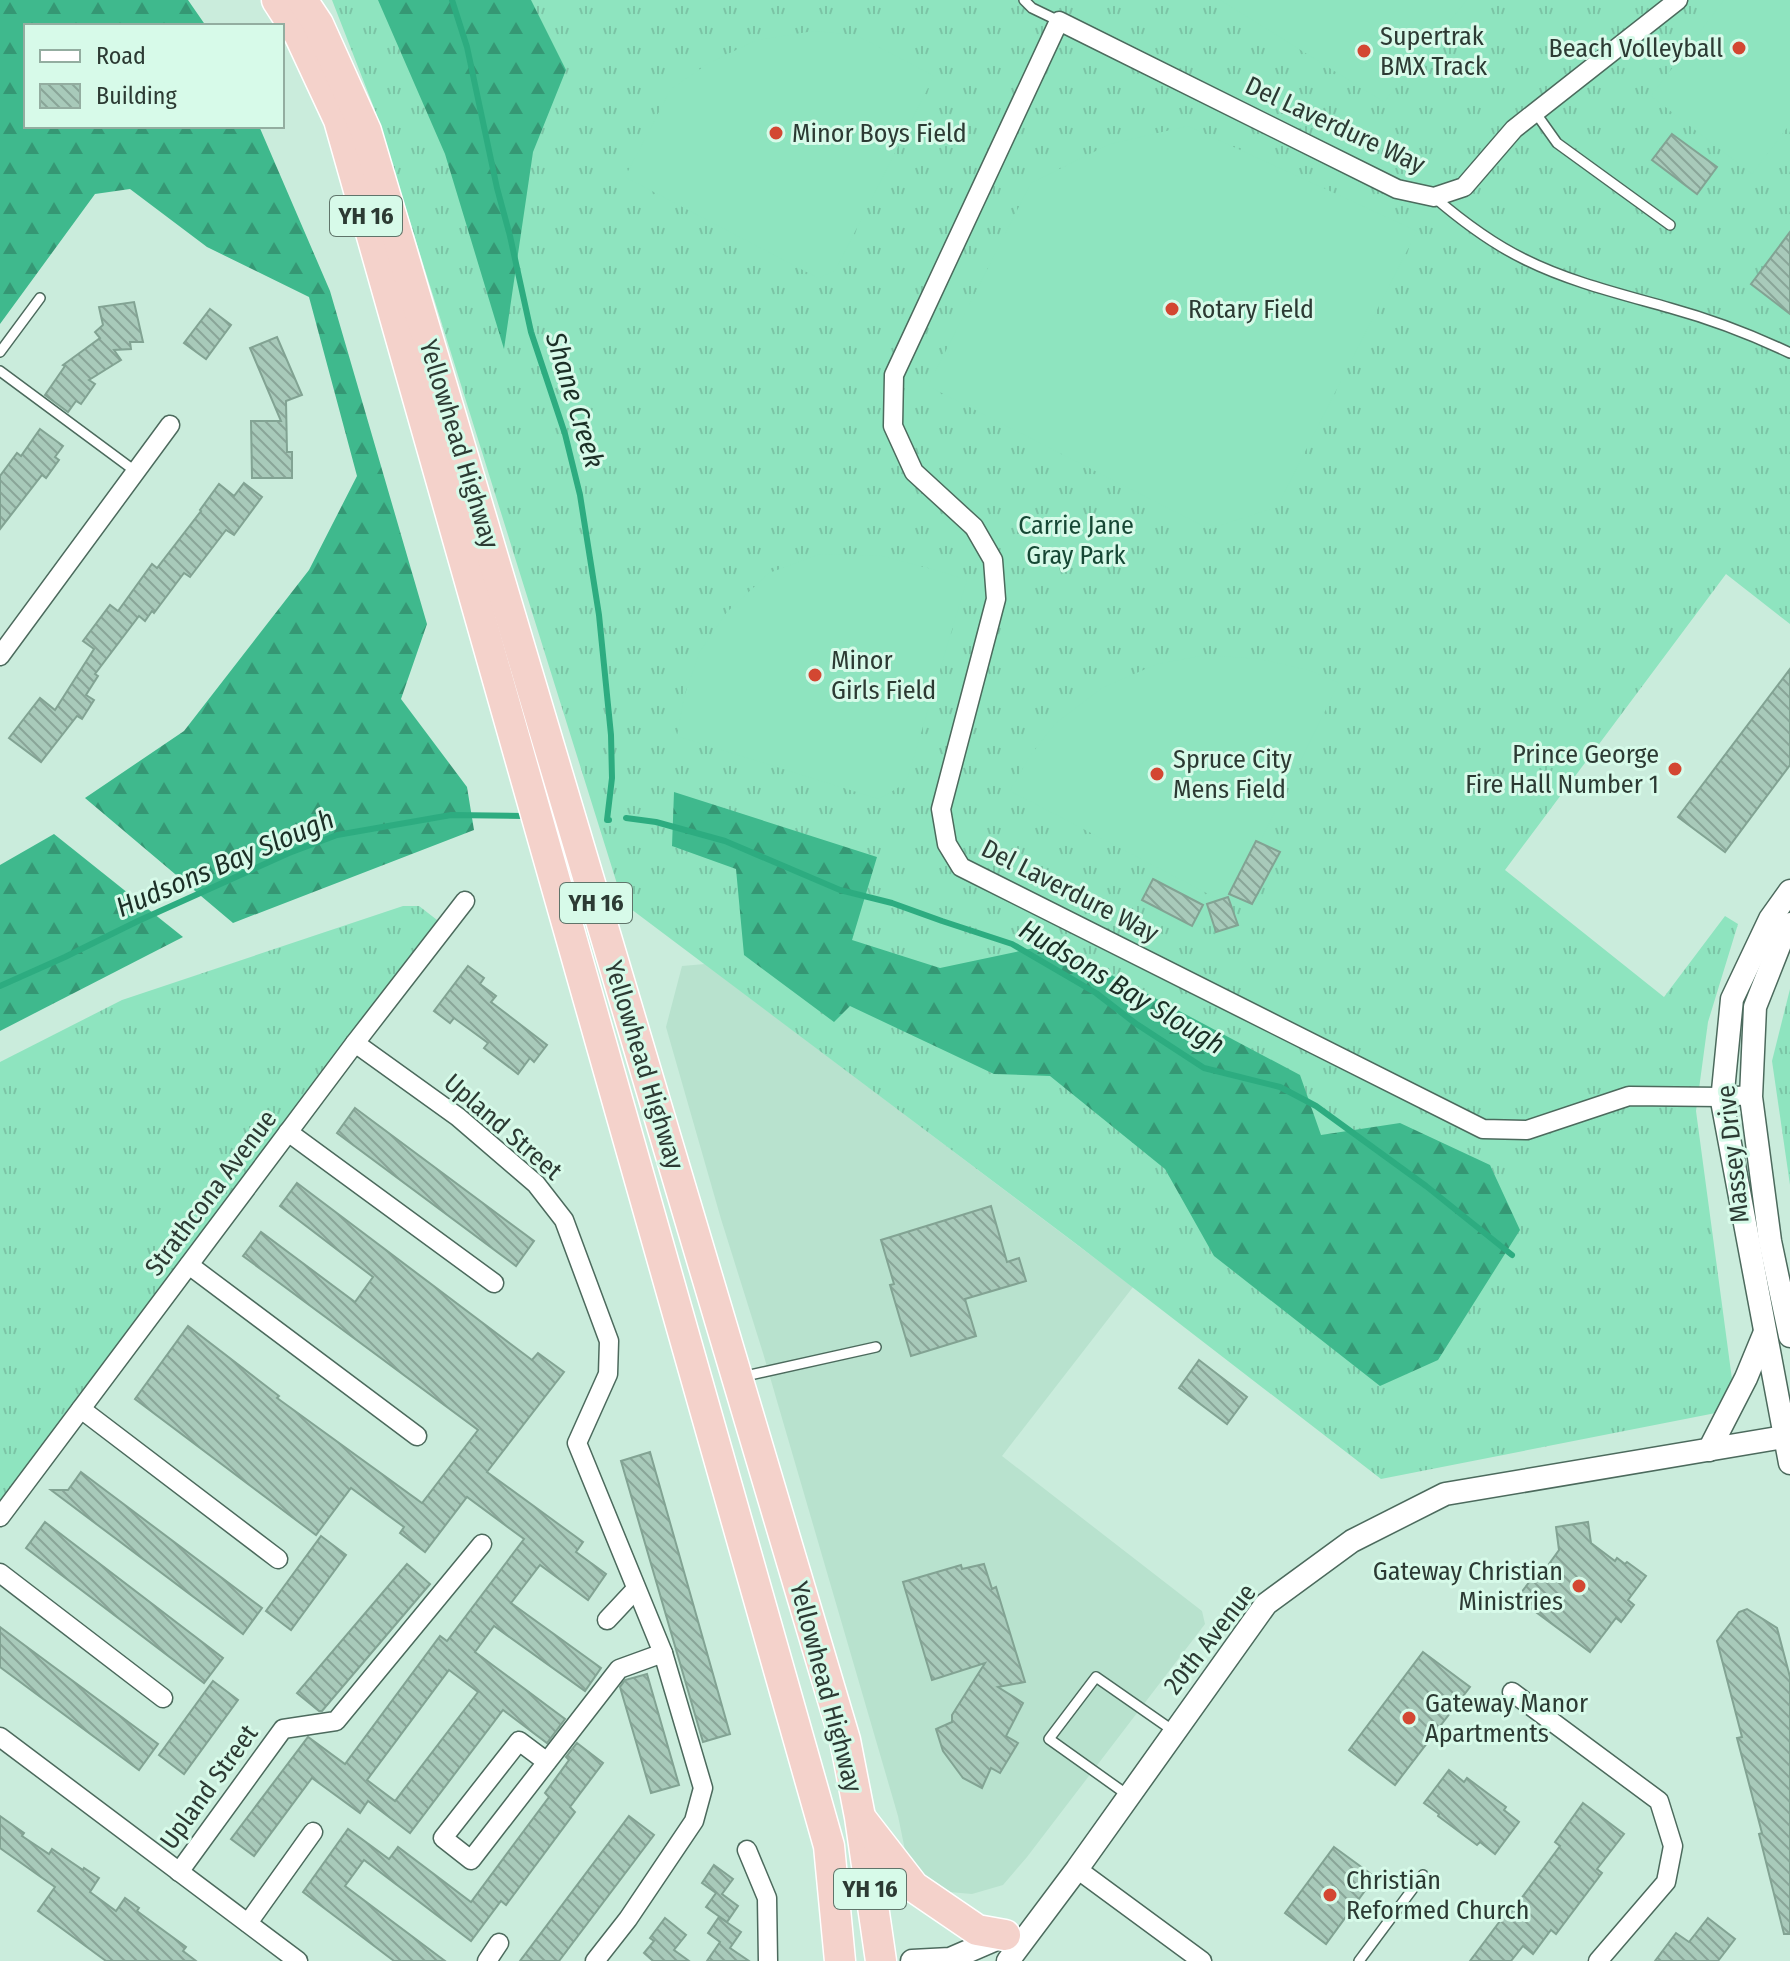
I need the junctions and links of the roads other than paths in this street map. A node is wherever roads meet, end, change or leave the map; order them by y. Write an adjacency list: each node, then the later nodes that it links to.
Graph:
1 (277, 0): 59 (highway, Yellowhead Highway / YH 16)
2 (302, 0): 27 (highway, Yellowhead Highway / YH 16)
3 (1024, 0): 5 (lane, Del Laverdure Way)
4 (1678, 0): 6 (street, Del Laverdure Way)
5 (1059, 21): 7 (street, Del Laverdure Way); 20 (street, Del Laverdure Way)
6 (1535, 112): 7 (street, Del Laverdure Way); 8 (lane)
7 (1434, 197): 11 (lane)
8 (1670, 225)
9 (40, 298): 10 (lane)
10 (0, 352)
11 (1790, 353)
12 (0, 371): 14 (lane)
13 (170, 425): 14 (street)
14 (135, 471): 15 (street)
15 (0, 656)
16 (465, 901): 18 (street, Strathcona Avenue)
17 (1787, 910): 19 (street, Massey Drive); 20 (street, Massey Drive)
18 (355, 1043): 21 (street, Strathcona Avenue); 37 (street, Upland Street)
19 (1751, 1095): 20 (street, Del Laverdure Way); 25 (street, Massey Drive)
20 (1722, 1097): 24 (street, Massey Drive)
21 (288, 1132): 22 (street, Strathcona Avenue); 23 (street)
22 (189, 1265): 28 (street, Strathcona Avenue); 29 (street)
23 (494, 1283)
24 (1765, 1332): 30 (street, Massey Drive); 31 (street)
25 (1790, 1336)
26 (876, 1347): 27 (lane)
27 (737, 1378): 46 (highway, Yellowhead Highway / YH 16)
28 (81, 1409): 33 (street, Strathcona Avenue); 35 (street)
29 (417, 1436)
30 (1787, 1436): 31 (street, 20th Avenue); 32 (street, Massey Drive)
31 (1709, 1450): 42 (street, 20th Avenue)
32 (1790, 1463)
33 (0, 1517)
34 (482, 1544): 50 (street, Upland Street)
35 (278, 1559)
36 (0, 1573): 41 (street)
37 (636, 1589): 38 (street); 39 (street, Upland Street)
38 (607, 1620)
39 (663, 1653): 44 (street); 57 (street, Upland Street)
40 (1512, 1692): 64 (street)
41 (163, 1698)
42 (1175, 1732): 45 (street, 20th Avenue); 45 (lane)
43 (0, 1737): 50 (street, Upland Street)
44 (547, 1762): 44 (street)
45 (1129, 1796): 49 (street, 20th Avenue)
46 (860, 1817): 54 (highway); 60 (highway, Yellowhead Highway / YH 16)
47 (313, 1832): 52 (street)
48 (747, 1850): 58 (street)
49 (1077, 1869): 54 (street, 20th Avenue); 62 (street)
50 (179, 1872): 52 (street, Upland Street)
51 (1423, 1875): 63 (lane)
52 (248, 1923): 55 (street, Upland Street)
53 (499, 1943): 56 (street)
54 (1007, 1948): 61 (street, 20th Avenue)
55 (298, 1961)
56 (487, 1961)
57 (595, 1961)
58 (768, 1961)
59 (840, 1961)
60 (881, 1961)
61 (912, 1961)
62 (1202, 1961)
63 (1359, 1961)
64 (1598, 1961)

